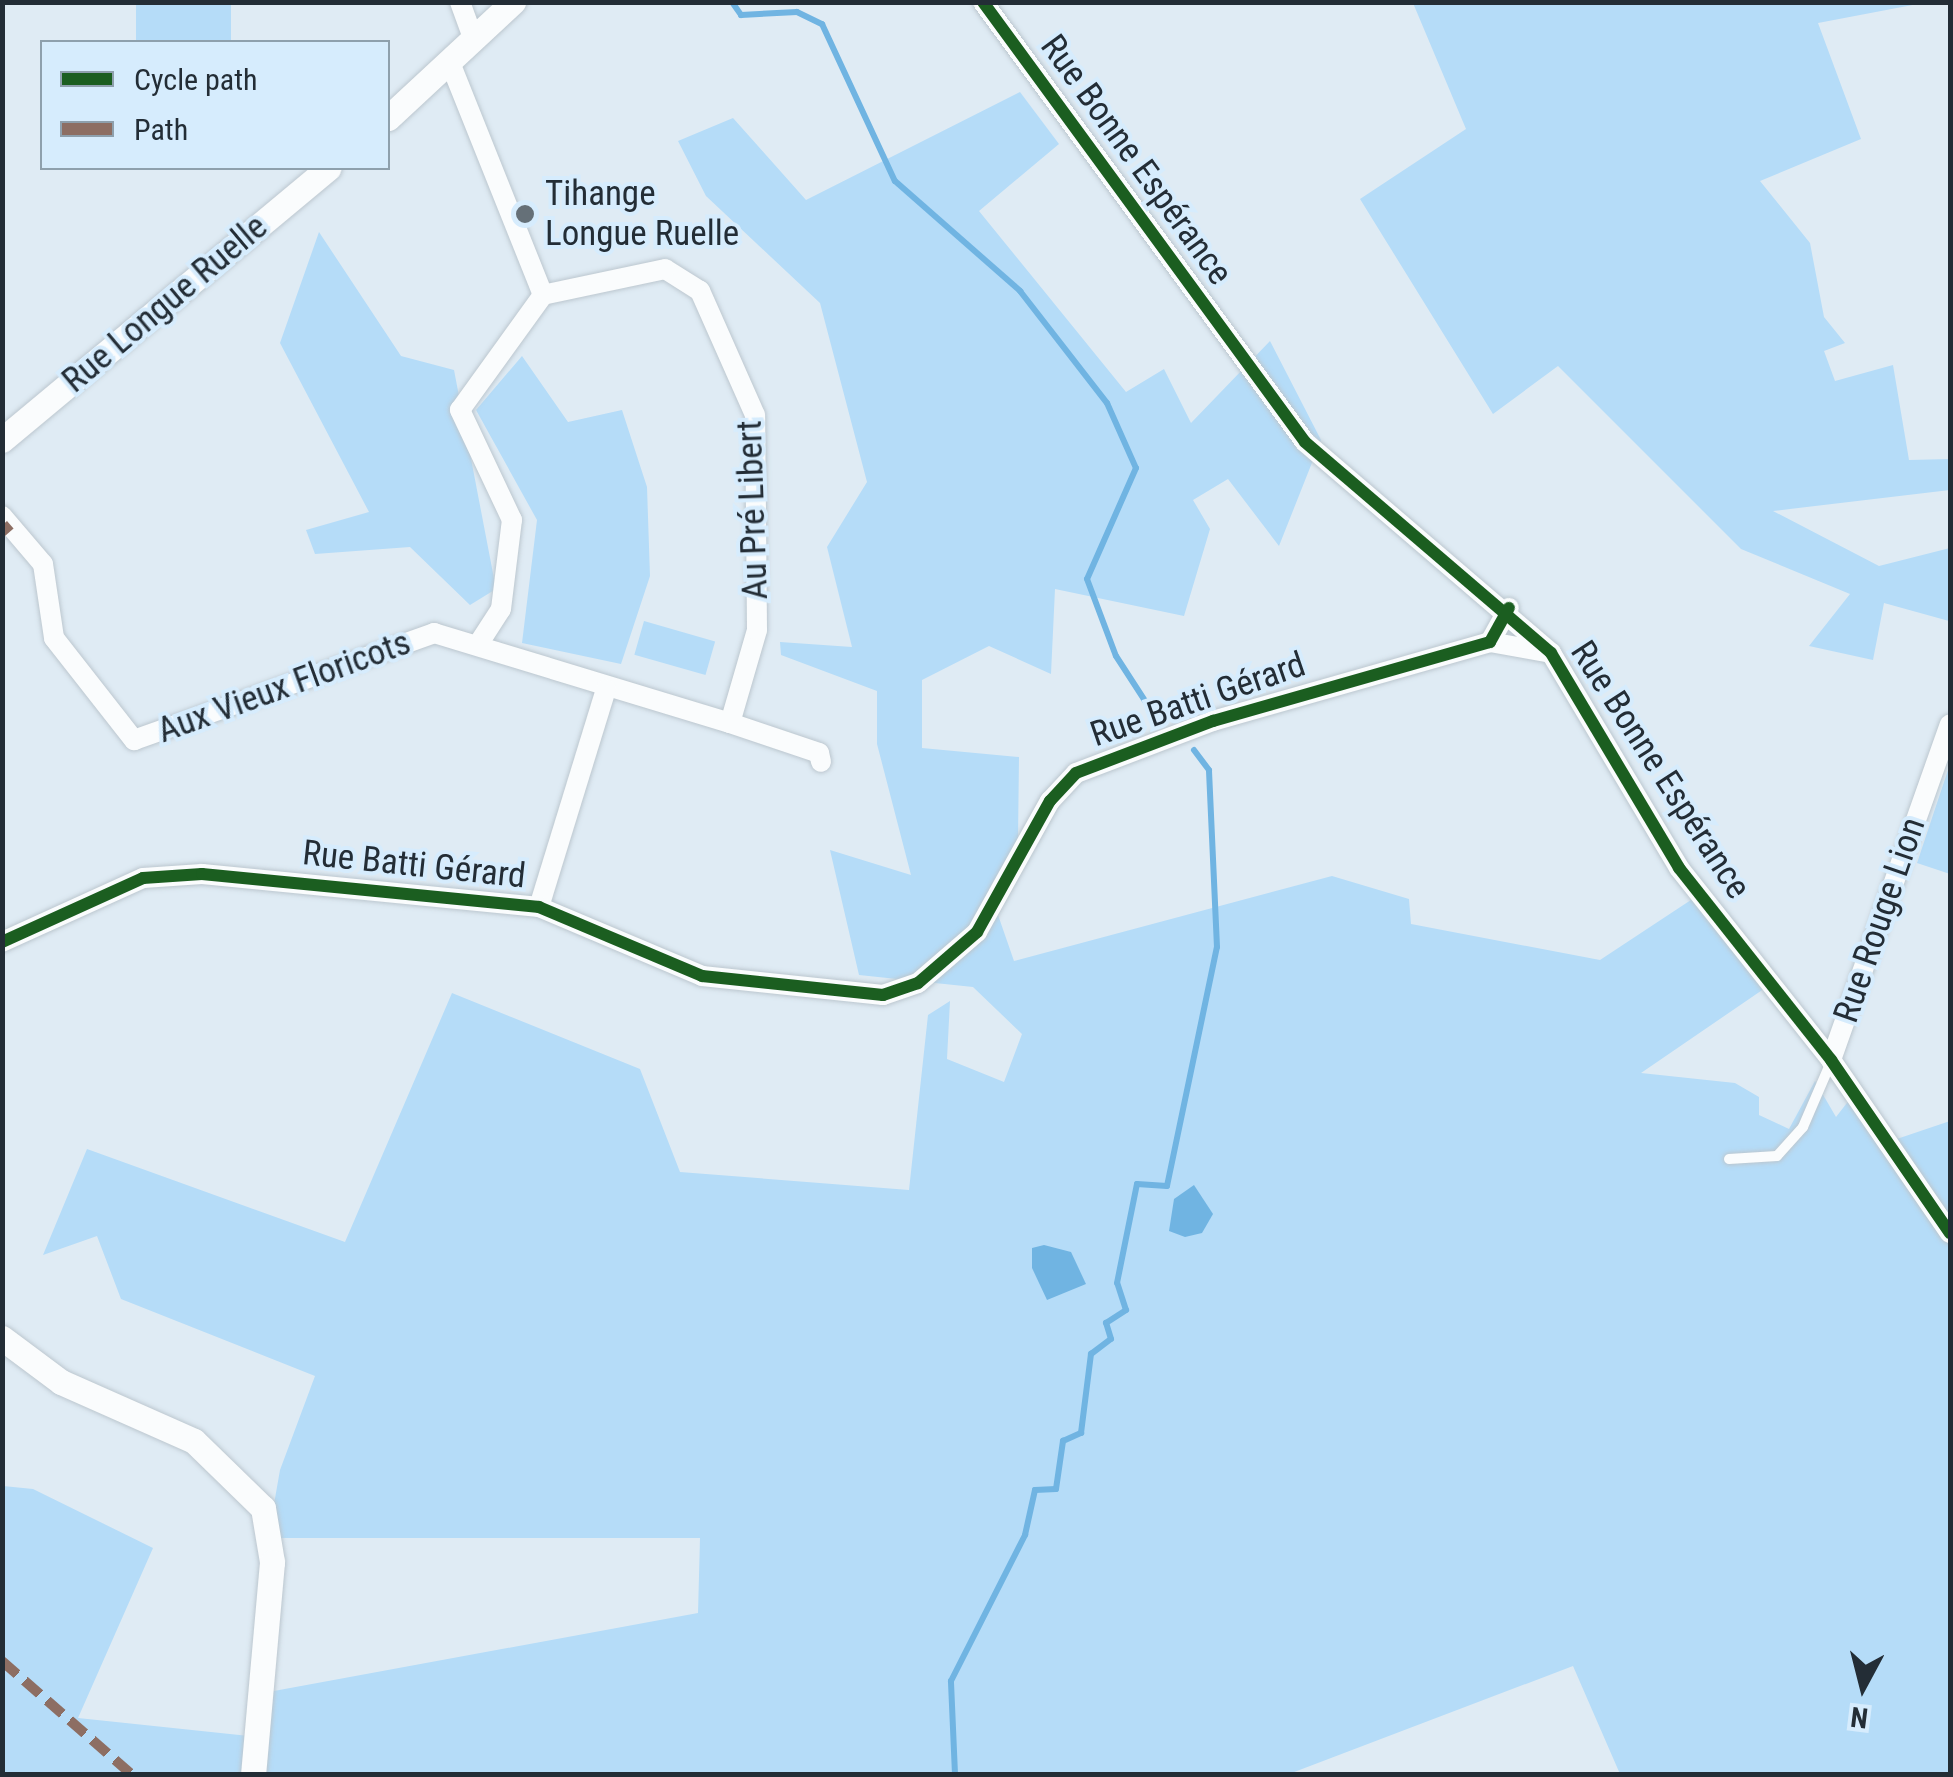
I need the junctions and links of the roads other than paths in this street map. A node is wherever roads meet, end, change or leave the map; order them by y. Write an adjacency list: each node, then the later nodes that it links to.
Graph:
1 (460, 2): 4 (street)
2 (512, 2): 4 (street)
3 (983, 2): 11 (street, Rue Bonne Espérance)
4 (473, 38): 5 (street)
5 (451, 65): 6 (street); 8 (street)
6 (390, 116)
7 (326, 170): 9 (street, Rue Longue Ruelle)
8 (543, 294): 13 (street); 16 (street, Au Pré Libert)
9 (2, 440)
10 (2, 516): 13 (street, Aux Vieux Floricots)
11 (1508, 608): 12 (street); 14 (street, Rue Bonne Espérance)
12 (1490, 642): 14 (street); 19 (street, Rue Batti Gérard)
13 (479, 643): 15 (street)
14 (1551, 653): 21 (street, Rue Bonne Espérance)
15 (606, 688): 16 (street); 19 (street)
16 (730, 722): 18 (street)
17 (1950, 724): 21 (street, Rue Rouge Lion)
18 (820, 762)
19 (538, 907): 20 (street, Rue Batti Gérard)
20 (2, 942)
21 (1831, 1060): 22 (lane); 23 (street, Rue Bonne Espérance)
22 (1729, 1159)
23 (1950, 1233)
24 (2, 1338): 25 (street)
25 (254, 1774)

